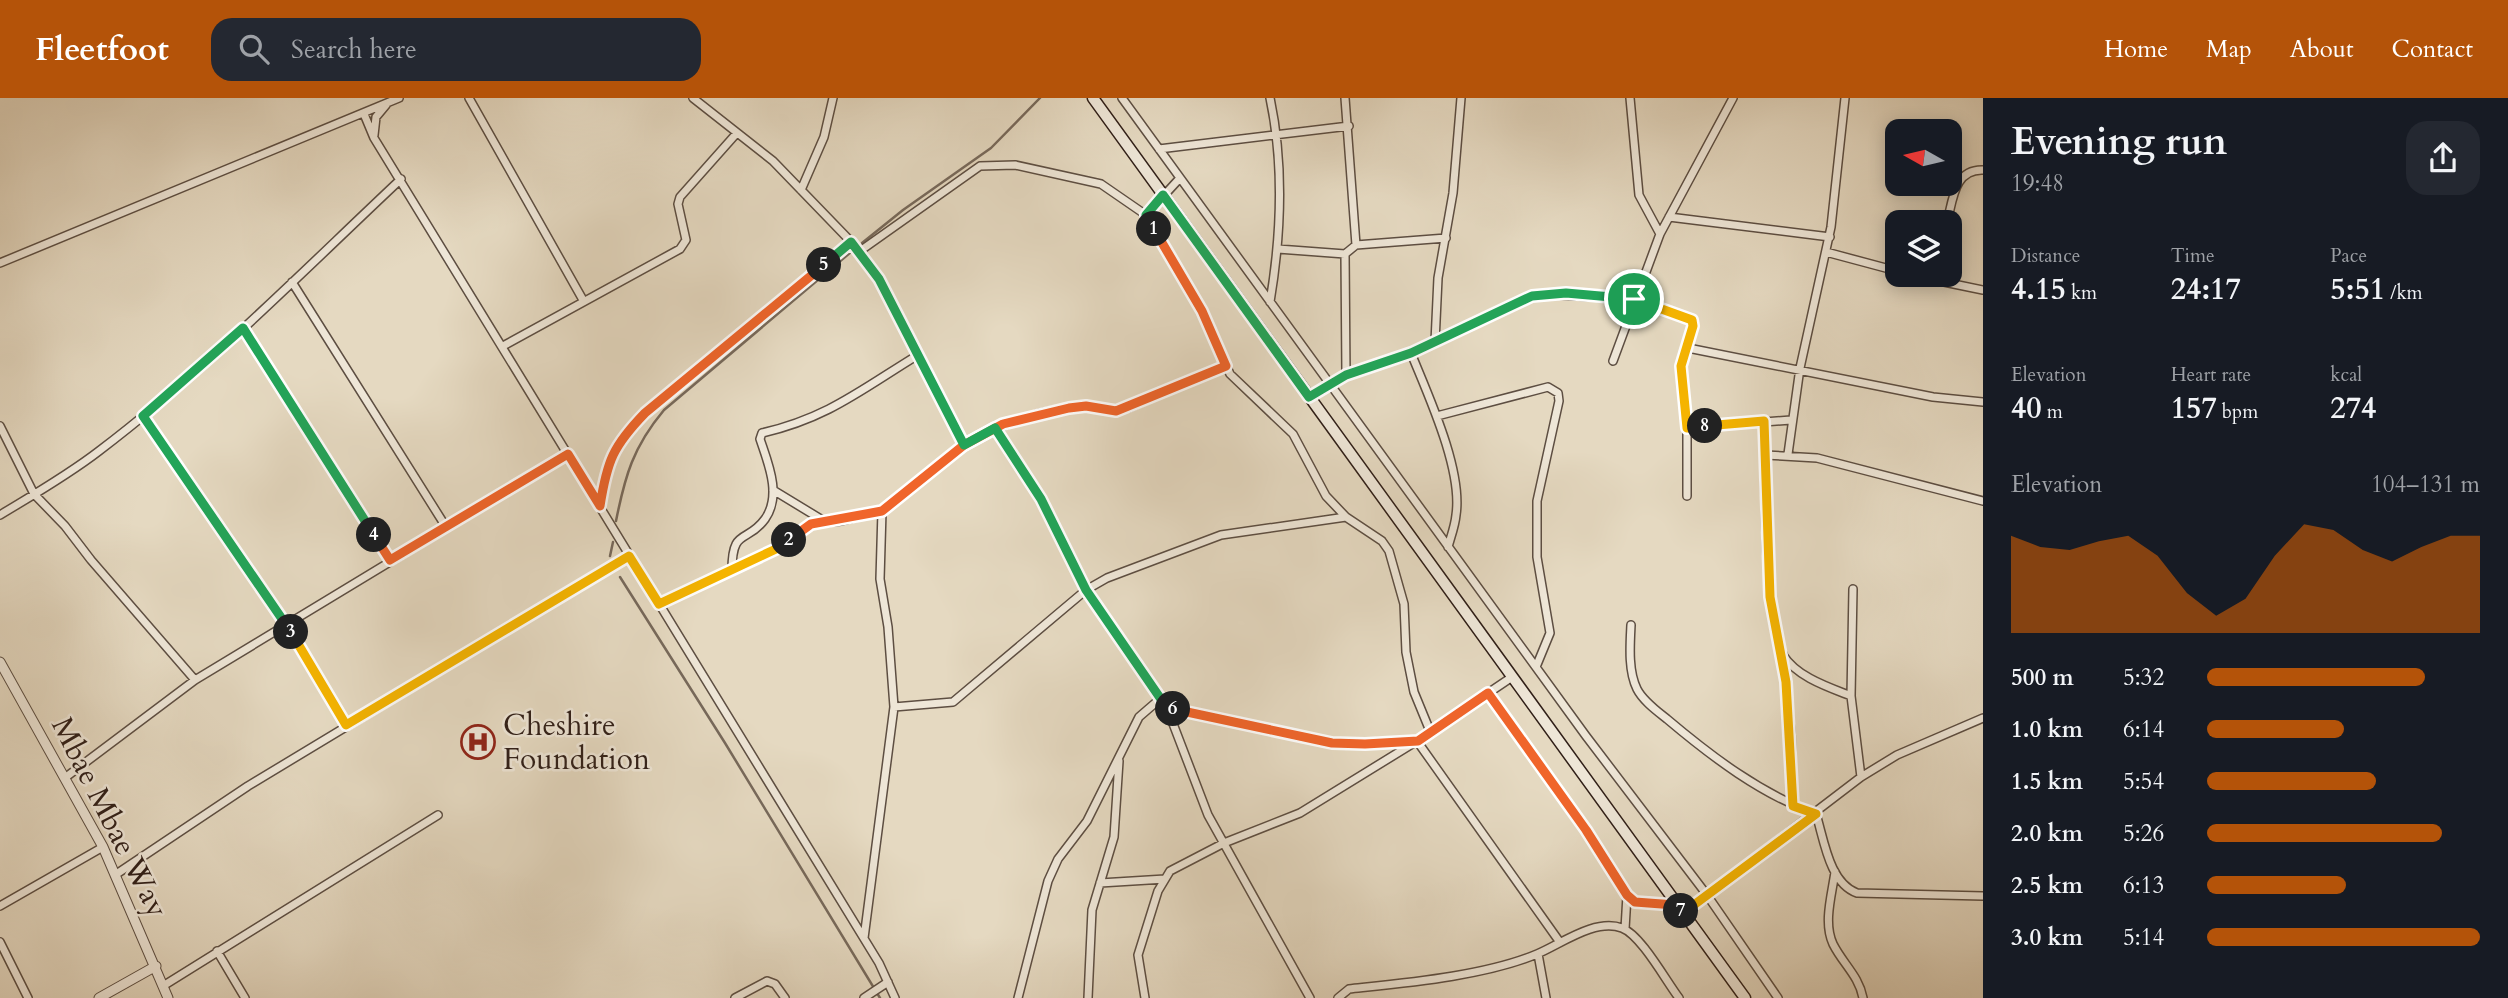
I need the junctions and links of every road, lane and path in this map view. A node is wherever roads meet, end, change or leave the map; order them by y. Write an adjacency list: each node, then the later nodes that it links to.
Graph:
1 (399, 98): 14 (street)
2 (469, 98): 45 (street)
3 (693, 98): 18 (street)
4 (833, 98): 25 (street)
5 (1093, 98): 26 (main road)
6 (1122, 98): 15 (street)
7 (1134, 98): 15 (street)
8 (1270, 98): 19 (street)
9 (1345, 98): 17 (street)
10 (1461, 98): 32 (street)
11 (1630, 98): 30 (street)
12 (1733, 98): 29 (street)
13 (1845, 98): 31 (street)
14 (389, 102): 16 (street); 20 (street)
15 (1128, 106): 21 (street)
16 (364, 114): 20 (street); 39 (street)
17 (1349, 126): 19 (street); 34 (street)
18 (736, 134): 25 (street); 45 (street)
19 (1277, 135): 21 (street); 35 (street)
20 (374, 138): 24 (street)
21 (1159, 149): 23 (street)
22 (1983, 170): 27 (street)
23 (1180, 178): 26 (street); 46 (street)
24 (401, 179): 41 (street); 49 (street)
25 (801, 190): 33 (street)
26 (1163, 195): 28 (street); 58 (main road)
27 (1951, 210)
28 (1146, 215): 36 (street); 54 (street)
29 (1669, 217): 30 (street); 31 (street)
30 (1660, 234): 44 (street)
31 (1830, 237): 37 (street)
32 (1446, 238): 34 (street); 48 (street)
33 (851, 242): 36 (street); 75 (street)
34 (1356, 245): 38 (street)
35 (1278, 249): 38 (street); 46 (street)
36 (860, 251): 52 (street)
37 (1826, 252): 40 (street); 55 (street)
38 (1345, 254): 56 (street)
39 (0, 263)
40 (1885, 268)
41 (292, 282): 47 (street); 80 (street)
42 (1962, 285): 43 (street)
43 (1983, 290)
44 (1634, 299): 48 (street); 50 (street); 53 (street)
45 (583, 300): 49 (street)
46 (1270, 303): 57 (street)
47 (243, 328): 60 (street); 83 (street)
48 (1434, 342): 51 (street)
49 (503, 346): 68 (street)
50 (1688, 348): 55 (street); 66 (street)
51 (1411, 353): 56 (street); 61 (street)
52 (918, 355): 67 (street); 71 (street)
53 (1613, 361)
54 (1226, 366): 65 (street); 78 (street)
55 (1800, 368): 59 (street); 63 (street)
56 (1346, 375): 57 (street)
57 (1330, 386): 58 (street); 81 (street)
58 (1309, 397): 93 (main road)
59 (1983, 402)
60 (143, 416): 72 (street); 88 (street)
61 (1437, 416): 81 (street); 92 (street)
62 (1764, 421): 63 (street); 66 (street); 70 (street)
63 (1791, 421): 69 (street)
64 (0, 426): 72 (street)
65 (995, 428): 67 (street); 86 (street)
66 (1687, 428): 73 (street)
67 (964, 445): 76 (street)
68 (568, 454): 75 (street); 80 (street)
69 (1788, 454): 70 (street); 74 (street)
70 (1765, 455): 90 (street)
71 (773, 490): 79 (street); 84 (street)
72 (34, 494): 77 (street); 94 (street)
73 (1687, 496)
74 (1983, 501)
75 (600, 506): 82 (street)
76 (882, 511): 79 (street); 98 (street)
77 (0, 515)
78 (1346, 517): 86 (street); 102 (street)
79 (824, 521): 84 (street)
80 (446, 527): 83 (street)
81 (1448, 547): 92 (street)
82 (629, 556): 87 (street); 101 (street)
83 (390, 560): 88 (street)
84 (732, 570): 87 (street)
85 (1853, 589): 96 (street)
86 (1086, 590): 97 (street); 98 (street)
87 (659, 604): 122 (street)
88 (287, 625): 94 (street); 101 (street)
89 (1631, 625): 107 (street)
90 (1783, 654): 96 (street); 107 (street)
91 (0, 662): 105 (street, Mbae Mbae Way)
92 (1536, 667): 117 (street)
93 (1512, 677): 95 (street); 120 (main road)
94 (195, 680): 105 (street)
95 (1488, 693): 102 (street); 116 (street)
96 (1851, 696): 106 (street)
97 (1161, 698): 99 (street); 104 (street)
98 (894, 706): 122 (street)
99 (1167, 708): 103 (street); 110 (street)
100 (1983, 718): 106 (street)
101 (346, 725): 113 (street)
102 (1430, 731): 103 (street)
103 (1418, 741): 110 (street); 123 (street)
104 (1119, 757): 115 (street); 139 (street)
105 (66, 776): 111 (street, Mbae Mbae Way)
106 (1861, 777): 108 (street)
107 (1793, 806): 108 (street)
108 (1816, 814): 112 (street); 117 (street)
109 (438, 815): 125 (street)
110 (1224, 843): 114 (street); 142 (street)
111 (103, 847): 113 (street, Mbae Mbae Way); 119 (street)
112 (1835, 872): 118 (street); 148 (street)
113 (115, 875): 127 (street, Mbae Mbae Way)
114 (1165, 878): 115 (street); 141 (street)
115 (1100, 883): 140 (street)
116 (1627, 895): 120 (street); 121 (street)
117 (1707, 895): 120 (street); 147 (street)
118 (1983, 897)
119 (0, 905)
120 (1679, 909): 146 (main road)
121 (1625, 929): 123 (street); 145 (street)
122 (864, 939): 128 (street)
123 (1559, 941): 126 (street)
124 (0, 942): 131 (street)
125 (217, 951): 129 (street); 134 (street)
126 (1538, 954): 130 (street); 144 (street)
127 (156, 966): 129 (street, Mbae Mbae Way); 132 (street)
128 (888, 982): 137 (street); 138 (street)
129 (163, 986): 133 (street, Mbae Mbae Way)
130 (1349, 994): 143 (street)
131 (29, 998)
132 (99, 998)
133 (168, 998)
134 (245, 998)
135 (735, 998): 136 (street)
136 (785, 998)
137 (864, 998)
138 (895, 998)
139 (1018, 998)
140 (1088, 998)
141 (1145, 998)
142 (1310, 998)
143 (1338, 998)
144 (1546, 998)
145 (1679, 998)
146 (1745, 998)
147 (1778, 998)
148 (1863, 998)

